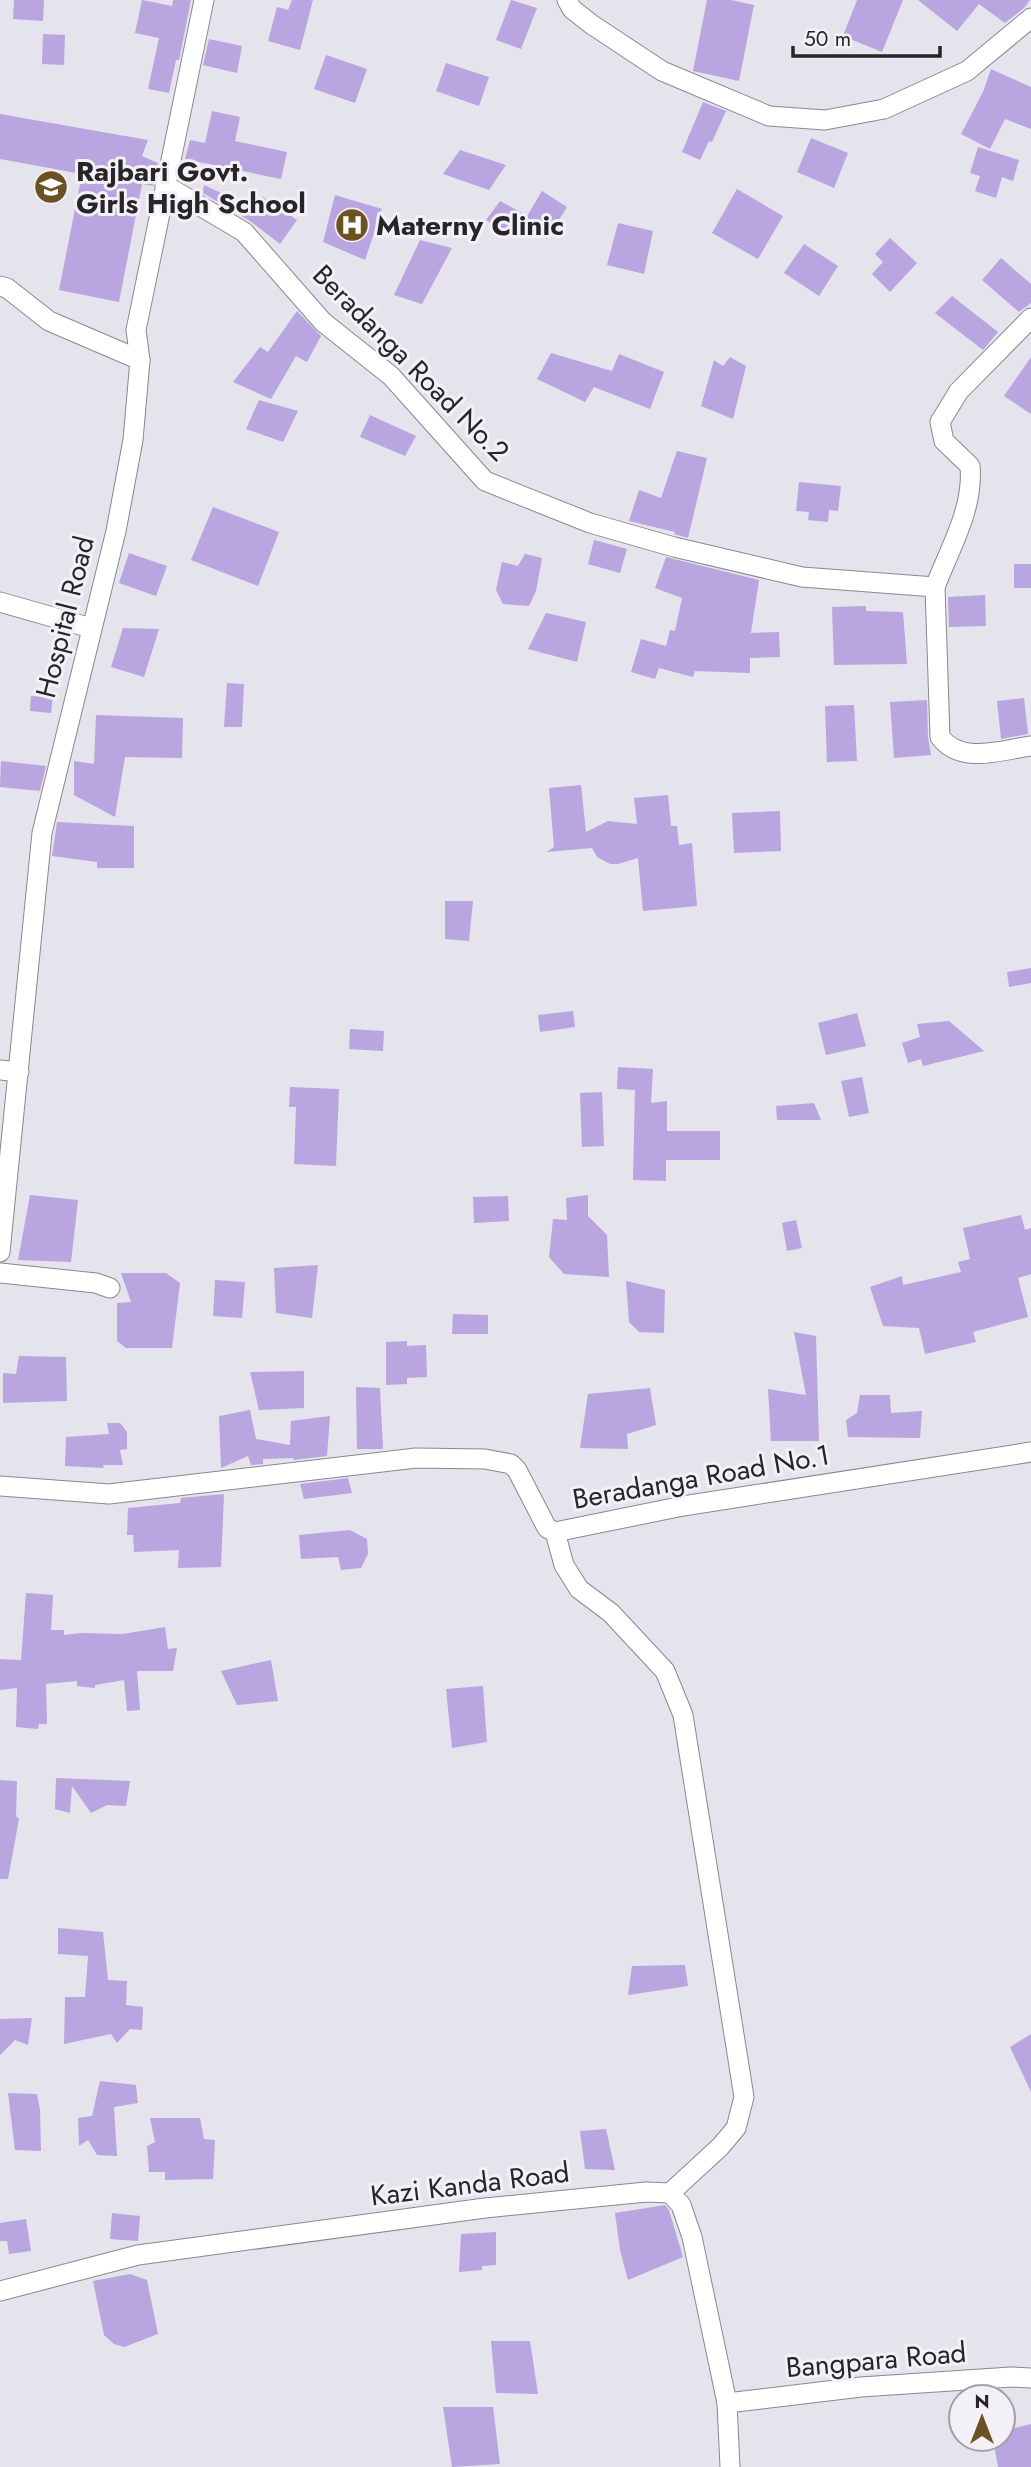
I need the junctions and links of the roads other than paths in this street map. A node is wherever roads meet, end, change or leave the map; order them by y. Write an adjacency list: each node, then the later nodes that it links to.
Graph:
1 (204, 0): 4 (street, Hospital Road)
2 (567, 0): 3 (street)
3 (1031, 19)
4 (165, 185): 7 (street, Hospital Road); 8 (street, Beradanga Road No.2)
5 (0, 286): 7 (street)
6 (1031, 318): 8 (street)
7 (140, 360): 10 (street, Hospital Road)
8 (935, 587): 11 (street)
9 (0, 602): 10 (street)
10 (91, 628): 12 (street, Hospital Road)
11 (1031, 746)
12 (9, 1071): 13 (street, Hospital Road)
13 (0, 1252)
14 (0, 1273): 15 (street)
15 (110, 1288)
16 (1031, 1452): 18 (street, Beradanga Road No.1)
17 (0, 1486): 18 (street, Beradanga Road No.1)
18 (555, 1532): 19 (street)
19 (670, 2193): 20 (street, Kazi Kanda Road); 22 (street)
20 (0, 2291)
21 (1031, 2378): 22 (street, Bangpara Road)
22 (727, 2403): 23 (street)
23 (730, 2467)

